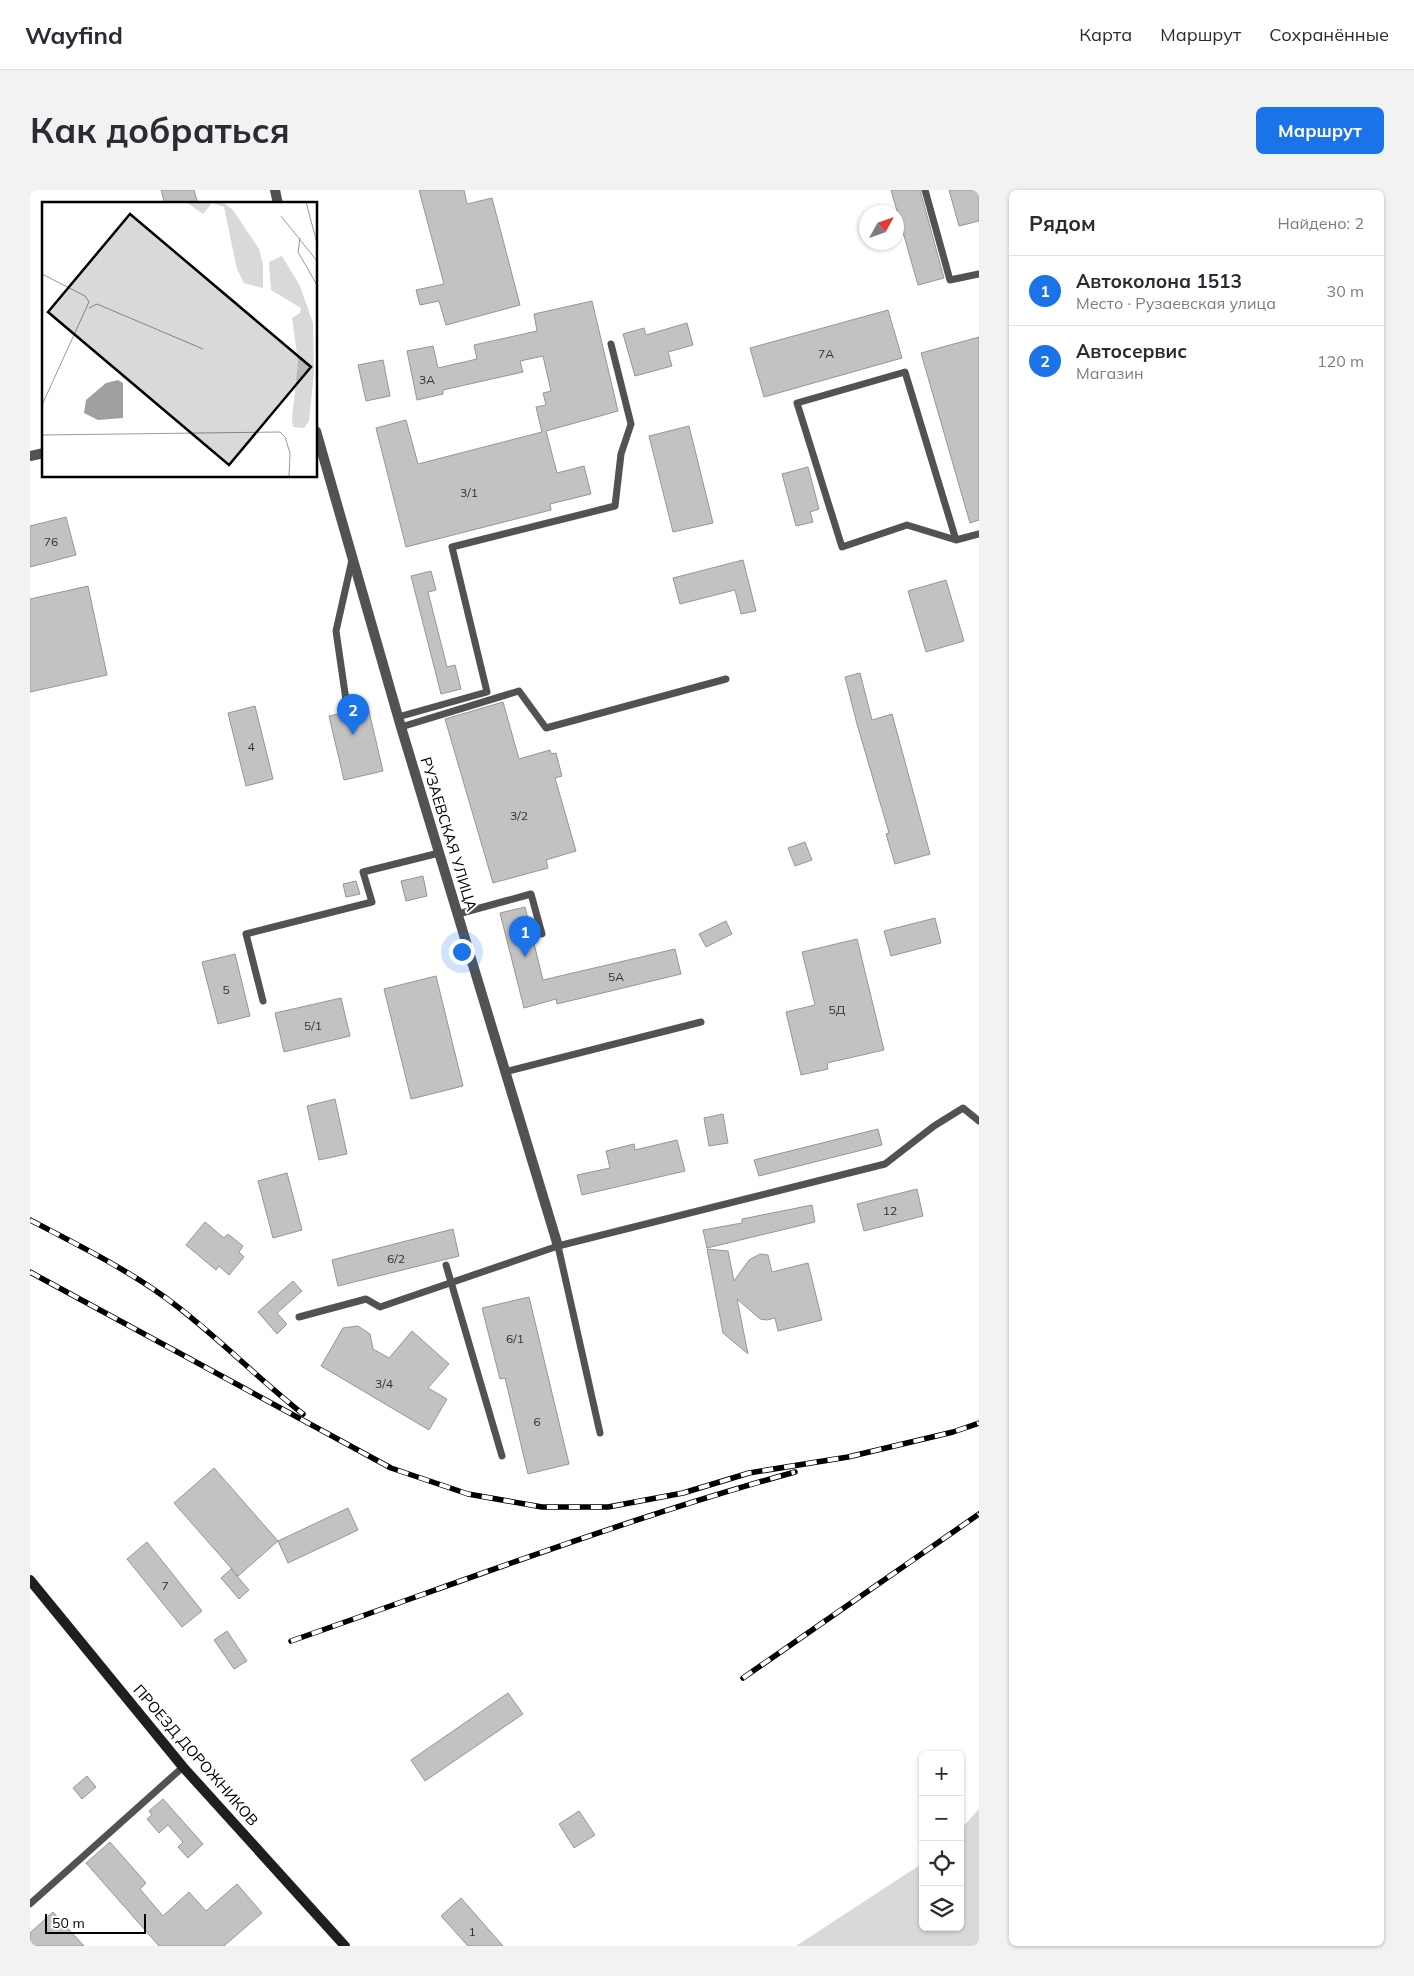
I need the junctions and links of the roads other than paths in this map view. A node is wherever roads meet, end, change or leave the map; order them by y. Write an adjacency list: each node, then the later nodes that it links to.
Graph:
1 (925, 190): 2 (lane)
2 (979, 274)
3 (611, 344): 10 (lane)
4 (318, 438): 7 (street, РУЗАЕВСКАЯ УЛИЦА)
5 (979, 534): 6 (lane)
6 (956, 540): 6 (lane)
7 (352, 559): 9 (lane); 10 (street, РУЗАЕВСКАЯ УЛИЦА)
8 (726, 680): 10 (lane)
9 (346, 700)
10 (399, 722): 11 (street, РУЗАЕВСКАЯ УЛИЦА)
11 (439, 853): 12 (street, РУЗАЕВСКАЯ УЛИЦА); 14 (lane)
12 (458, 914): 13 (lane); 16 (street, РУЗАЕВСКАЯ УЛИЦА)
13 (542, 934)
14 (263, 1001)
15 (702, 1022): 16 (lane)
16 (505, 1072): 18 (street, РУЗАЕВСКАЯ УЛИЦА)
17 (979, 1120): 18 (lane)
18 (558, 1246): 20 (lane); 22 (lane)
19 (446, 1265): 20 (lane)
20 (451, 1282): 21 (lane); 23 (lane)
21 (299, 1317)
22 (600, 1433)
23 (502, 1456)
24 (30, 1580): 25 (main road, ПРОЕЗД ДОРОЖНИКОВ)
25 (183, 1767): 26 (lane); 27 (main road, ПРОЕЗД ДОРОЖНИКОВ)
26 (30, 1904)
27 (345, 1946)

